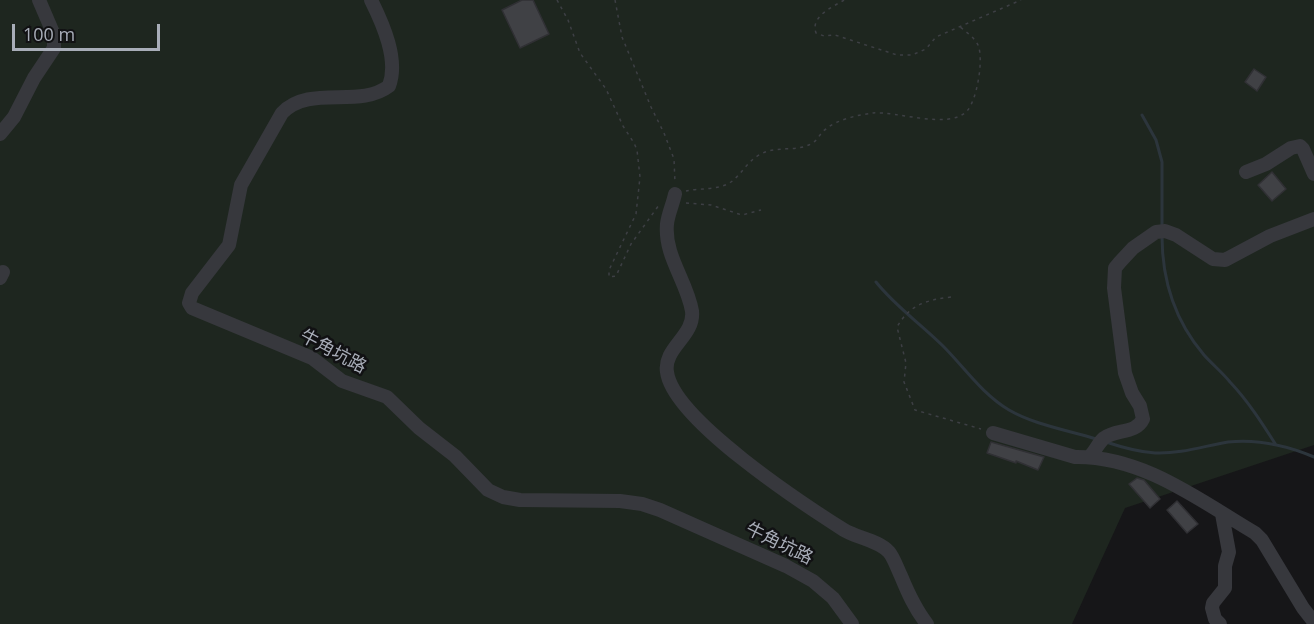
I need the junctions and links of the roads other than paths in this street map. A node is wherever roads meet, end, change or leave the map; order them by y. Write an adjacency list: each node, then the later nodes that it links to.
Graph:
1 (39, 0): 3 (street)
2 (371, 0): 12 (street, 牛角坑路)
3 (0, 134)
4 (1246, 172): 5 (street)
5 (1314, 174)
6 (670, 198): 13 (street)
7 (1314, 219): 9 (street)
8 (993, 433): 9 (street)
9 (1089, 457): 10 (street)
10 (1222, 514): 11 (street); 14 (street)
11 (1314, 622)
12 (852, 624)
13 (927, 624)
14 (1220, 624)

